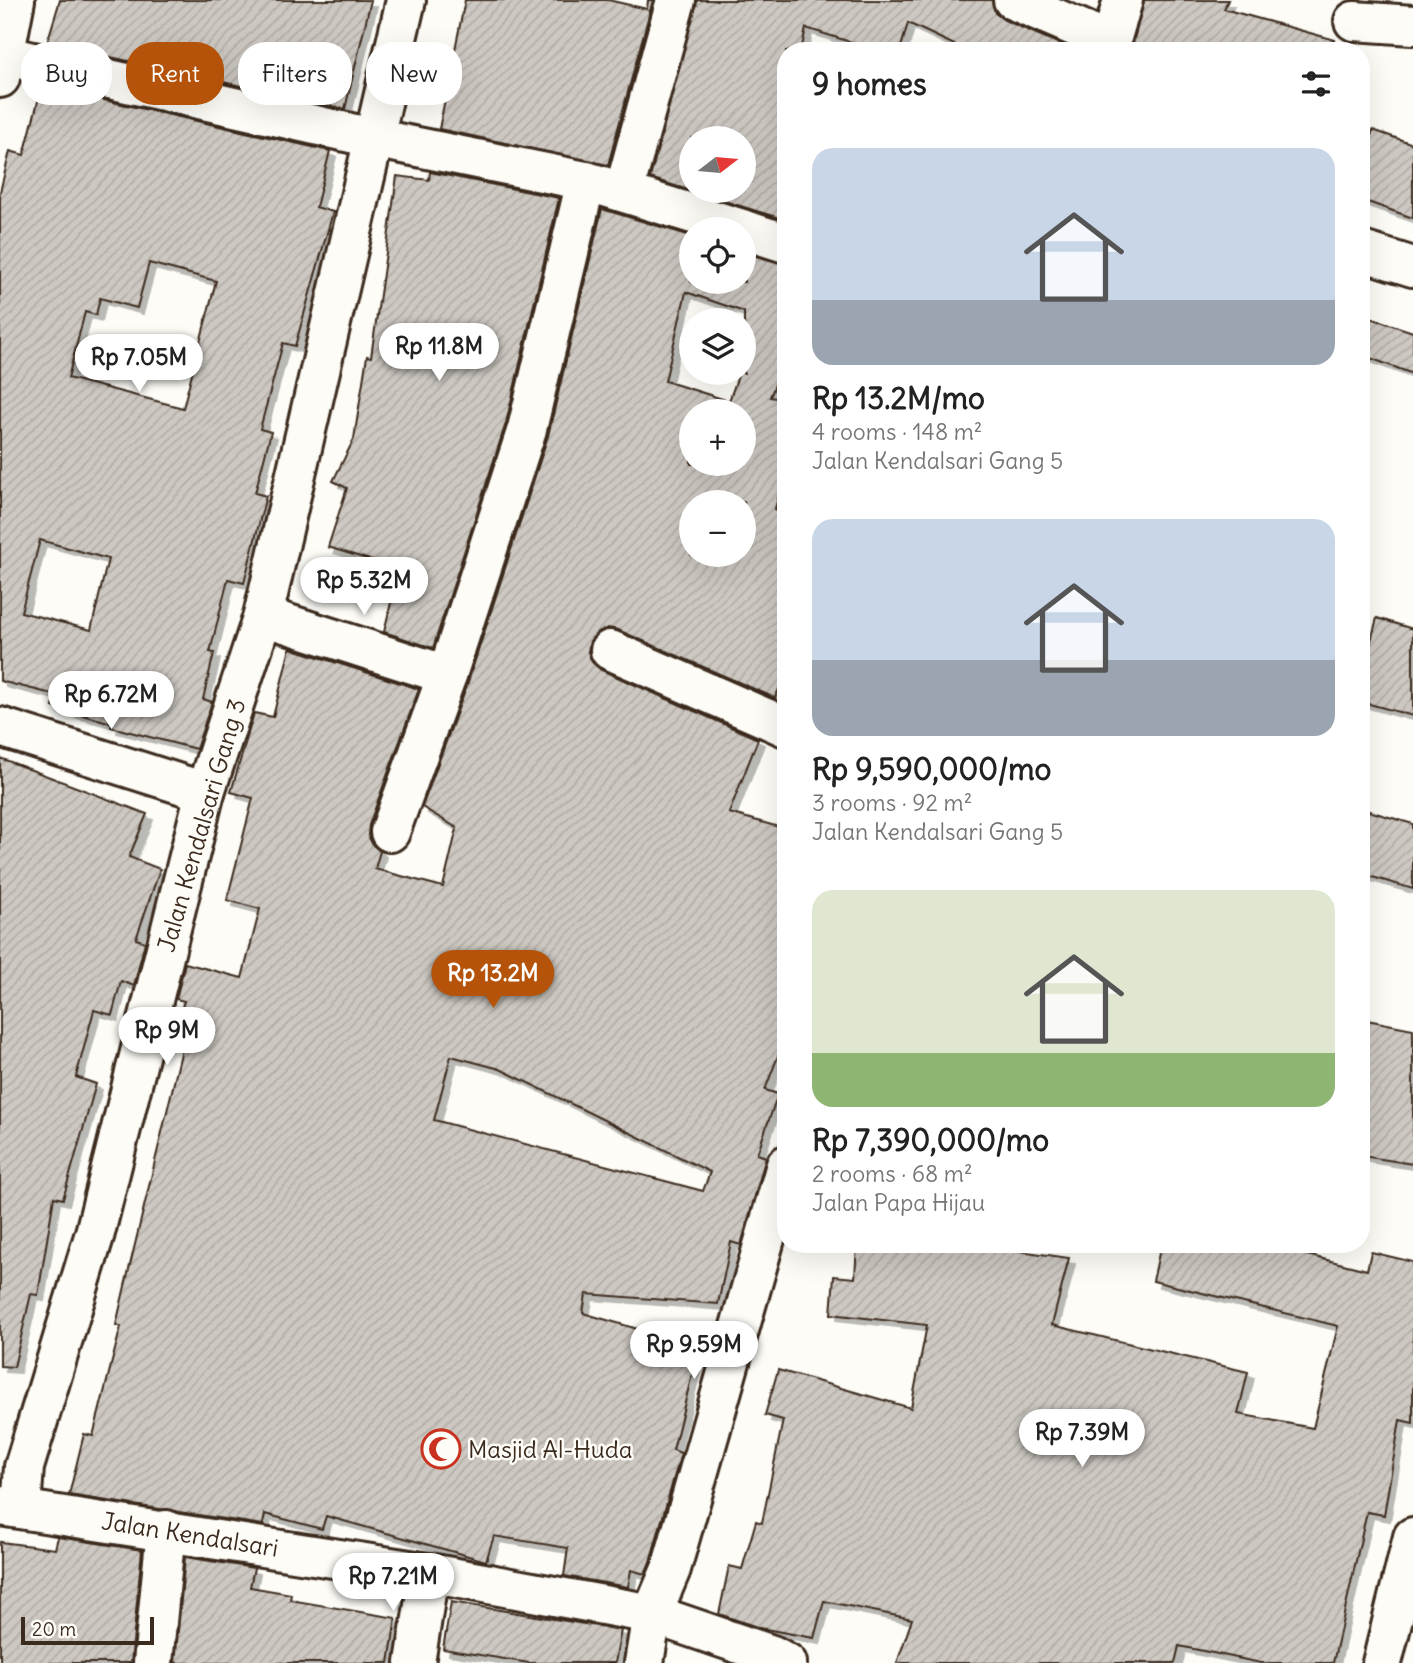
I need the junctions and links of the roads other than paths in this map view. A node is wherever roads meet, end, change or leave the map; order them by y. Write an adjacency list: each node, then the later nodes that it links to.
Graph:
1 (15, 0): 10 (street)
2 (406, 0): 11 (street, Jalan Kendalsari Gang 3)
3 (676, 0): 13 (street)
4 (1013, 0): 8 (street)
5 (1123, 0): 9 (street)
6 (1354, 21): 7 (street)
7 (1413, 24)
8 (1101, 42)
9 (1110, 42)
10 (3, 66): 11 (street)
11 (373, 138): 12 (street); 19 (street, Jalan Kendalsari Gang 3)
12 (586, 181): 13 (street); 21 (street)
13 (624, 191): 14 (street)
14 (703, 217)
15 (756, 234): 16 (street)
16 (777, 240)
17 (1370, 254): 18 (street)
18 (1413, 267)
19 (263, 616): 21 (street); 24 (street, Jalan Kendalsari Gang 3)
20 (610, 650): 22 (street)
21 (447, 675): 25 (street)
22 (777, 713)
23 (0, 727): 24 (street)
24 (205, 792): 27 (street, Jalan Kendalsari Gang 3)
25 (390, 831)
26 (777, 1197): 31 (street)
27 (10, 1507): 28 (street, Jalan Kendalsari)
28 (166, 1530): 30 (street, Jalan Kendalsari); 32 (street)
29 (1413, 1537): 36 (street)
30 (429, 1573): 31 (street, Jalan Kendalsari); 33 (street)
31 (652, 1614): 34 (street); 35 (street, Jalan Kendalsari)
32 (153, 1663)
33 (415, 1663)
34 (645, 1663)
35 (787, 1663)
36 (1381, 1663)

